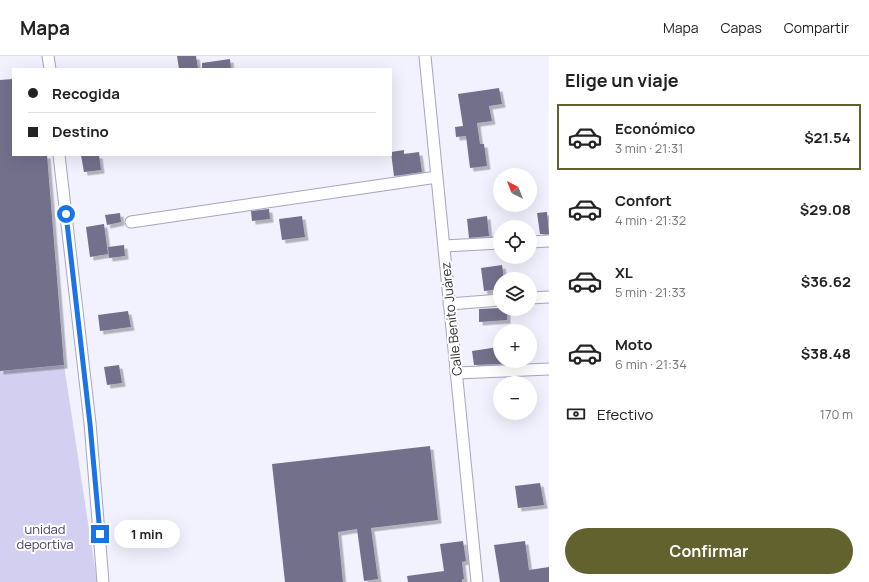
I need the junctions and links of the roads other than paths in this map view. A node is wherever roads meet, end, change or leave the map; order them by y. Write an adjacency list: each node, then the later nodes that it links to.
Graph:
1 (48, 56): 3 (street)
2 (425, 56): 5 (street, Calle Benito Juárez)
3 (50, 68)
4 (60, 156): 17 (street)
5 (437, 177): 6 (street); 10 (street, Calle Benito Juárez)
6 (131, 222)
7 (549, 241): 8 (street)
8 (537, 242)
9 (493, 243): 10 (street)
10 (444, 246): 14 (street, Calle Benito Juárez)
11 (549, 296): 12 (street)
12 (537, 297)
13 (493, 301): 14 (street)
14 (449, 304): 16 (street, Calle Benito Juárez)
15 (549, 370): 16 (street)
16 (456, 374): 18 (street, Calle Benito Juárez)
17 (103, 582)
18 (477, 582)

